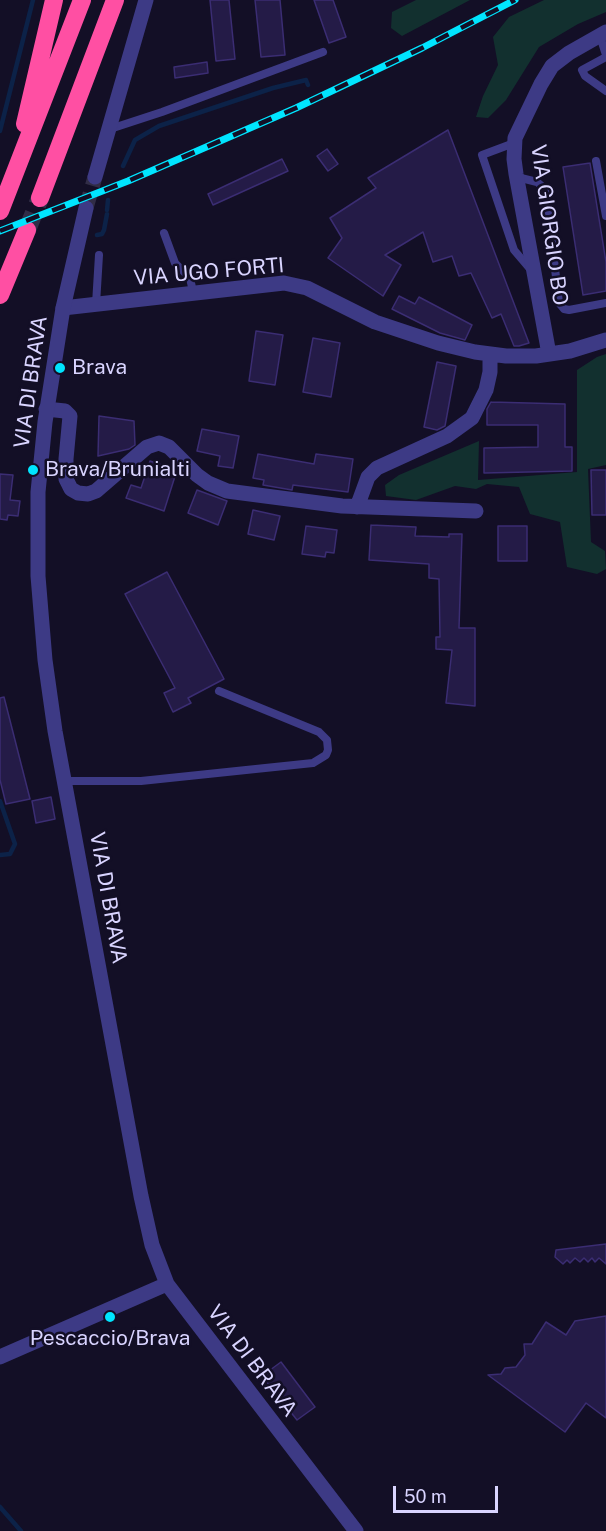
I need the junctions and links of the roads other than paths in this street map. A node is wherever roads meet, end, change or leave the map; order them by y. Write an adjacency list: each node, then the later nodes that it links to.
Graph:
1 (54, 0): 14 (highway)
2 (82, 0): 14 (highway)
3 (115, 0): 15 (highway)
4 (146, 0): 9 (street)
5 (603, 34): 7 (lane); 10 (street, VIA GIORGIO BO)
6 (323, 52): 9 (lane)
7 (606, 56): 8 (lane)
8 (606, 91)
9 (108, 130): 12 (street)
10 (514, 143): 13 (street, VIA GIORGIO BO); 22 (lane)
11 (596, 161): 18 (lane)
12 (95, 177)
13 (517, 177): 22 (street, VIA GIORGIO BO); 25 (lane)
14 (8, 192): 17 (highway)
15 (40, 198)
16 (86, 208): 27 (street, VIA DI BRAVA)
17 (0, 211)
18 (606, 216)
19 (27, 230): 24 (highway)
20 (164, 233): 23 (lane)
21 (99, 255): 26 (lane)
22 (533, 272): 30 (street, VIA GIORGIO BO)
23 (192, 292): 26 (street, VIA UGO FORTI); 29 (street, VIA UGO FORTI)
24 (0, 295)
25 (606, 303)
26 (96, 304): 27 (street, VIA UGO FORTI)
27 (63, 308): 31 (street, VIA DI BRAVA)
28 (606, 340): 30 (street, VIA UGO FORTI)
29 (490, 354): 30 (street, VIA UGO FORTI); 32 (street)
30 (549, 354)
31 (46, 408): 32 (street); 35 (street, VIA DI BRAVA)
32 (357, 507): 33 (street)
33 (476, 511)
34 (219, 691): 35 (lane)
35 (64, 781): 36 (street, VIA DI BRAVA)
36 (167, 1284): 37 (street); 38 (street, VIA DI BRAVA)
37 (0, 1357)
38 (356, 1531)

